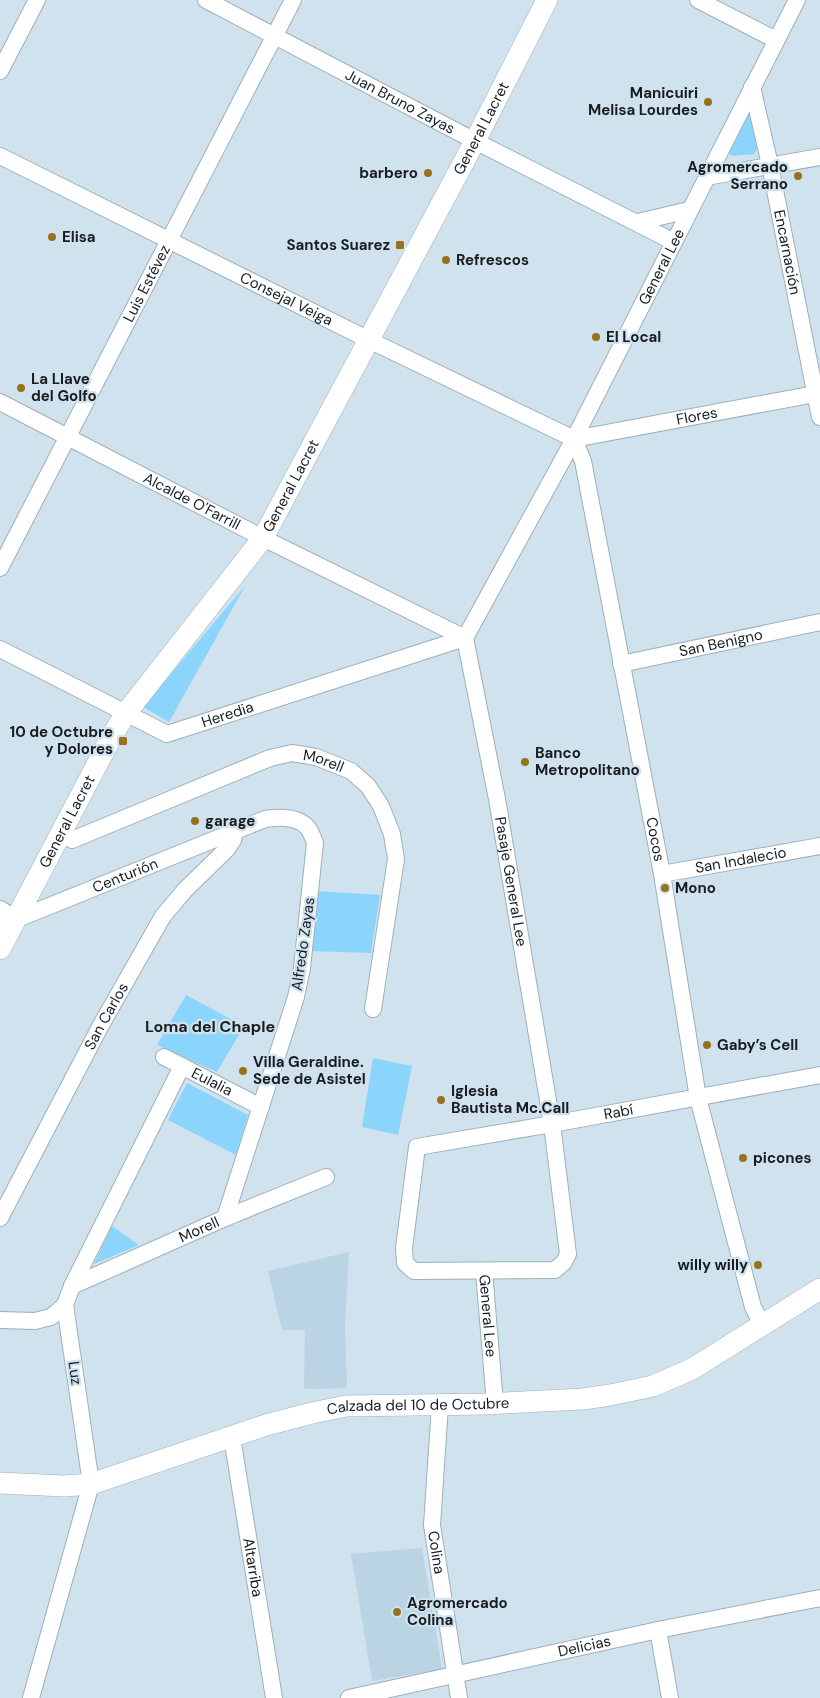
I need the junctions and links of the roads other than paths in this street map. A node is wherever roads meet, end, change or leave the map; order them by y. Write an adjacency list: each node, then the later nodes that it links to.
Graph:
1 (37, 0): 9 (street)
2 (206, 0): 7 (street, Juan Bruno Zayas)
3 (293, 0): 7 (street, Luis Estévez)
4 (547, 0): 11 (main road, General Lacret)
5 (698, 0): 8 (street)
6 (797, 0): 8 (street, General Lee)
7 (274, 35): 11 (street, Juan Bruno Zayas); 18 (street, Luis Estévez)
8 (776, 40): 10 (street, General Lee)
9 (0, 71)
10 (752, 87): 14 (street, Encarnación); 15 (street, General Lee)
11 (475, 142): 17 (street, Juan Bruno Zayas); 20 (main road, General Lacret)
12 (0, 156): 18 (street, Consejal Veiga)
13 (820, 157): 14 (street)
14 (770, 165): 15 (street); 21 (street, Encarnación)
15 (706, 177): 16 (street, General Lee)
16 (689, 210): 17 (street); 19 (street, General Lee)
17 (638, 222): 19 (street, Juan Bruno Zayas)
18 (169, 242): 20 (street, Consejal Veiga); 24 (street, Luis Estévez)
19 (674, 242): 25 (street, General Lee)
20 (369, 340): 25 (street, Consejal Veiga); 26 (main road, General Lacret)
21 (818, 393): 23 (street, Encarnación); 25 (street, Flores)
22 (0, 402): 24 (street, Alcalde O'Farrill)
23 (820, 417)
24 (67, 436): 26 (street, Alcalde O'Farrill); 27 (street, Luis Estévez)
25 (574, 439): 29 (street, General Lee); 31 (street, Cocos)
26 (263, 538): 29 (street, Alcalde O'Farrill); 32 (main road, General Lacret)
27 (0, 568)
28 (820, 622): 31 (street, San Benigno)
29 (465, 638): 32 (street, Heredia); 45 (street, Pasaje General Lee)
30 (0, 649): 32 (street, Heredia)
31 (622, 664): 36 (street, Cocos)
32 (126, 713): 34 (main road, General Lacret)
33 (234, 831): 37 (street, Centurión); 44 (street, Alfredo Zayas); 47 (street, San Carlos)
34 (61, 834): 37 (main road, General Lacret); 39 (street, Morell)
35 (820, 846): 36 (street, San Indalecio)
36 (662, 874): 43 (street, Cocos)
37 (5, 918): 38 (main road, General Lacret)
38 (0, 949)
39 (373, 1009)
40 (164, 1057): 41 (street, Eulalia)
41 (182, 1066): 44 (street, Eulalia); 50 (street, Luz)
42 (820, 1075): 43 (street, Rabí)
43 (698, 1098): 45 (street, Rabí); 54 (street, Cocos)
44 (261, 1106): 48 (street, Alfredo Zayas)
45 (552, 1124): 49 (street, General Lee); 49 (street, Rabí)
46 (326, 1177): 48 (street, Morell)
47 (0, 1218)
48 (225, 1218): 50 (street, Morell)
49 (484, 1271): 55 (street, General Lee)
50 (72, 1286): 52 (street, Luz)
51 (820, 1289): 54 (main road, Calzada del 10 de Octubre)
52 (65, 1305): 53 (street); 59 (street, Luz)
53 (0, 1320)
54 (762, 1326): 55 (main road, Calzada del 10 de Octubre)
55 (495, 1404): 56 (main road, Calzada del 10 de Octubre)
56 (440, 1405): 57 (main road, Calzada del 10 de Octubre); 62 (street, Colina)
57 (232, 1437): 59 (main road, Calzada del 10 de Octubre); 64 (street, Altarriba)
58 (0, 1483): 59 (main road, Calzada del 10 de Octubre)
59 (91, 1484): 63 (street, Luz)
60 (820, 1598): 61 (street, Delicias)
61 (658, 1630): 62 (street, Delicias); 67 (street)
62 (456, 1676): 65 (street, Delicias); 66 (street, Colina)
63 (31, 1698)
64 (274, 1698)
65 (349, 1698)
66 (459, 1698)
67 (670, 1698)

